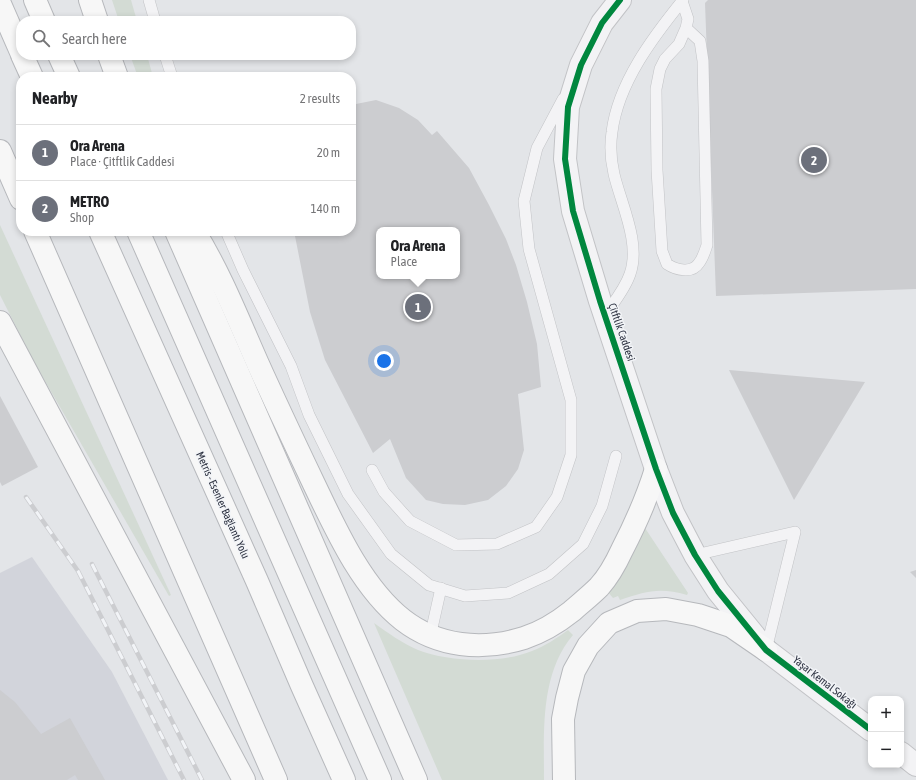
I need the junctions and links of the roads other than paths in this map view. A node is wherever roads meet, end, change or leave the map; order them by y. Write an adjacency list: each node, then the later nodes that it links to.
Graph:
1 (35, 0): 7 (highway)
2 (90, 0): 8 (highway)
3 (149, 0): 9 (lane)
4 (620, 0): 16 (street, Çitftlik Caddesi)
5 (682, 1): 10 (lane); 29 (lane)
6 (0, 4): 11 (highway)
7 (42, 16)
8 (95, 16)
9 (154, 16)
10 (686, 28): 10 (lane)
11 (16, 41)
12 (24, 60): 17 (highway)
13 (61, 60): 18 (highway)
14 (111, 60): 19 (highway)
15 (167, 60): 20 (lane)
16 (581, 65): 29 (street, Çitftlik Caddesi); 33 (lane)
17 (30, 72)
18 (67, 72)
19 (115, 72)
20 (170, 72)
21 (0, 151): 22 (highway)
22 (16, 188)
23 (37, 236): 42 (highway)
24 (102, 236): 43 (highway, Metris - Esenler Bağlantı Yolu)
25 (140, 236): 44 (highway)
26 (178, 236): 45 (highway)
27 (197, 236): 36 (highway)
28 (228, 236): 35 (lane)
29 (605, 315): 32 (street, Çitftlik Caddesi)
30 (0, 322): 41 (highway)
31 (616, 456): 35 (lane)
32 (656, 469): 34 (street, Çitftlik Caddesi); 36 (highway)
33 (372, 470)
34 (695, 555): 37 (street, Çitftlik Caddesi); 37 (lane)
35 (441, 588): 36 (lane)
36 (430, 637)
37 (766, 650): 38 (street, Yaşar Kemal Sokağı); 46 (highway)
38 (868, 728)
39 (904, 755): 40 (street)
40 (916, 765)
41 (244, 780)
42 (276, 780)
43 (344, 780)
44 (380, 780)
45 (416, 780)
46 (564, 780)

